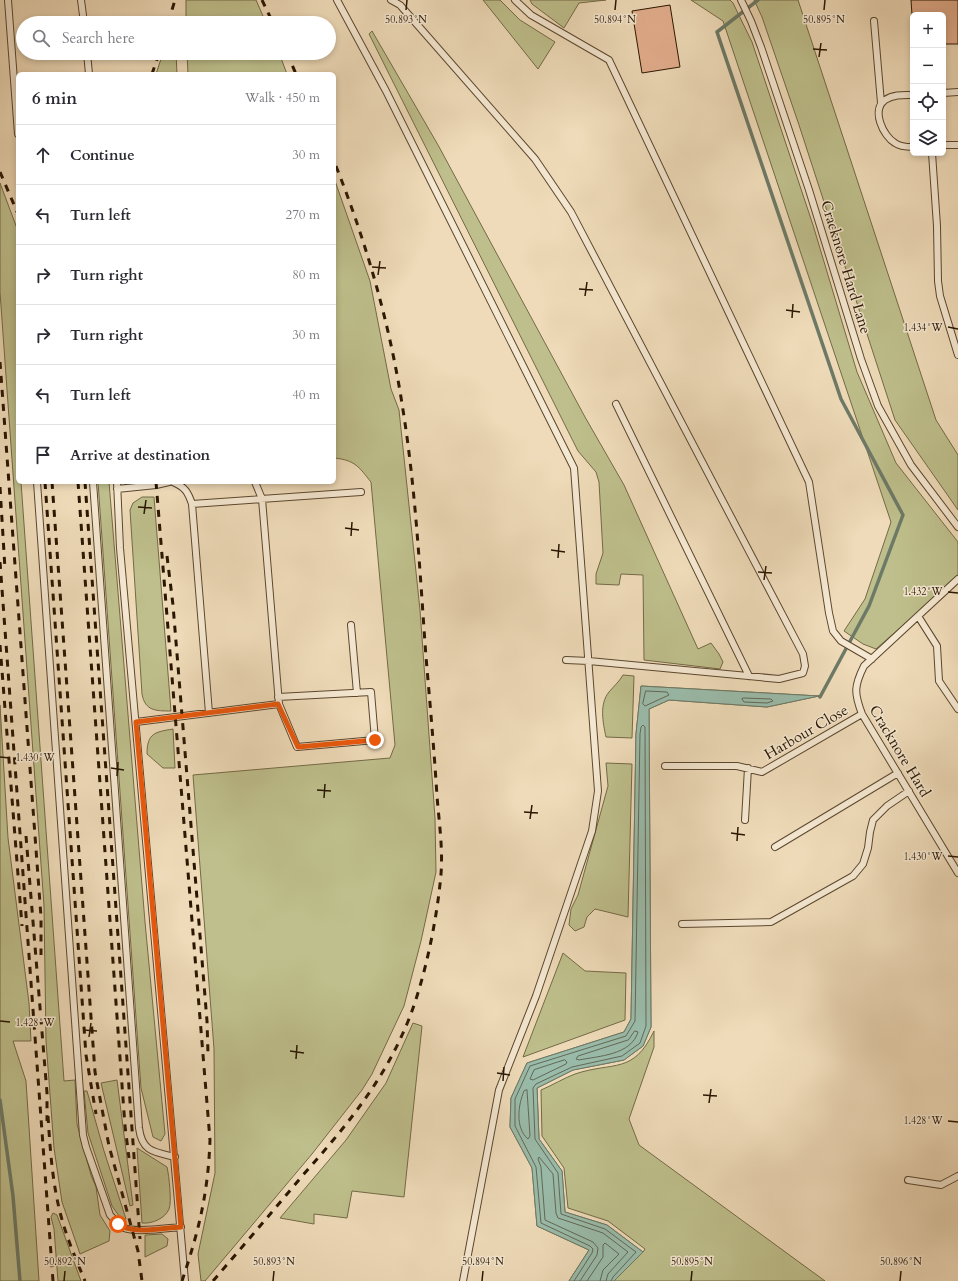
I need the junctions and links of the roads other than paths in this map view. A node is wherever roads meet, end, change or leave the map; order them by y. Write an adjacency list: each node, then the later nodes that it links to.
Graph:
1 (8, 0): 15 (lane)
2 (81, 0): 7 (lane)
3 (337, 0): 37 (lane)
4 (391, 0): 38 (lane)
5 (515, 0): 35 (lane)
6 (741, 0): 31 (lane, Cracknore Hard Lane)
7 (83, 16)
8 (874, 21): 14 (lane)
9 (88, 60): 10 (lane)
10 (89, 72)
11 (958, 92): 12 (lane)
12 (946, 93)
13 (910, 94): 14 (lane)
14 (881, 103): 18 (lane)
15 (16, 107)
16 (946, 145): 17 (lane)
17 (958, 145)
18 (910, 146)
19 (932, 156): 20 (lane)
20 (958, 355)
21 (616, 404): 38 (lane)
22 (37, 484): 57 (lane)
23 (93, 484): 54 (lane)
24 (160, 484): 27 (lane)
25 (178, 484): 30 (lane)
26 (255, 484): 29 (lane)
27 (117, 485): 45 (lane)
28 (361, 492): 29 (lane)
29 (262, 499): 30 (lane); 40 (lane)
30 (192, 504): 43 (lane)
31 (958, 527)
32 (958, 579): 33 (lane, Cracknore Hard)
33 (918, 616): 35 (lane, Cracknore Hard); 42 (lane)
34 (351, 625): 39 (lane)
35 (872, 659): 44 (lane, Cracknore Hard)
36 (566, 660): 37 (lane)
37 (589, 661): 38 (lane); 59 (lane)
38 (749, 676)
39 (357, 693): 40 (lane); 41 (lane)
40 (278, 697): 41 (lane)
41 (278, 704): 43 (lane)
42 (958, 709)
43 (209, 714): 45 (lane)
44 (862, 714): 47 (lane, Harbour Close); 48 (lane, Cracknore Hard)
45 (136, 722): 54 (lane)
46 (665, 766): 47 (lane)
47 (748, 768): 50 (lane)
48 (898, 773): 49 (lane, Cracknore Hard); 51 (lane)
49 (909, 791): 52 (lane, Cracknore Hard); 53 (lane)
50 (745, 820)
51 (776, 847)
52 (958, 873)
53 (682, 924)
54 (175, 1157): 57 (lane)
55 (958, 1176): 56 (lane)
56 (908, 1180)
57 (181, 1227): 58 (lane)
58 (185, 1281)
59 (463, 1281)

